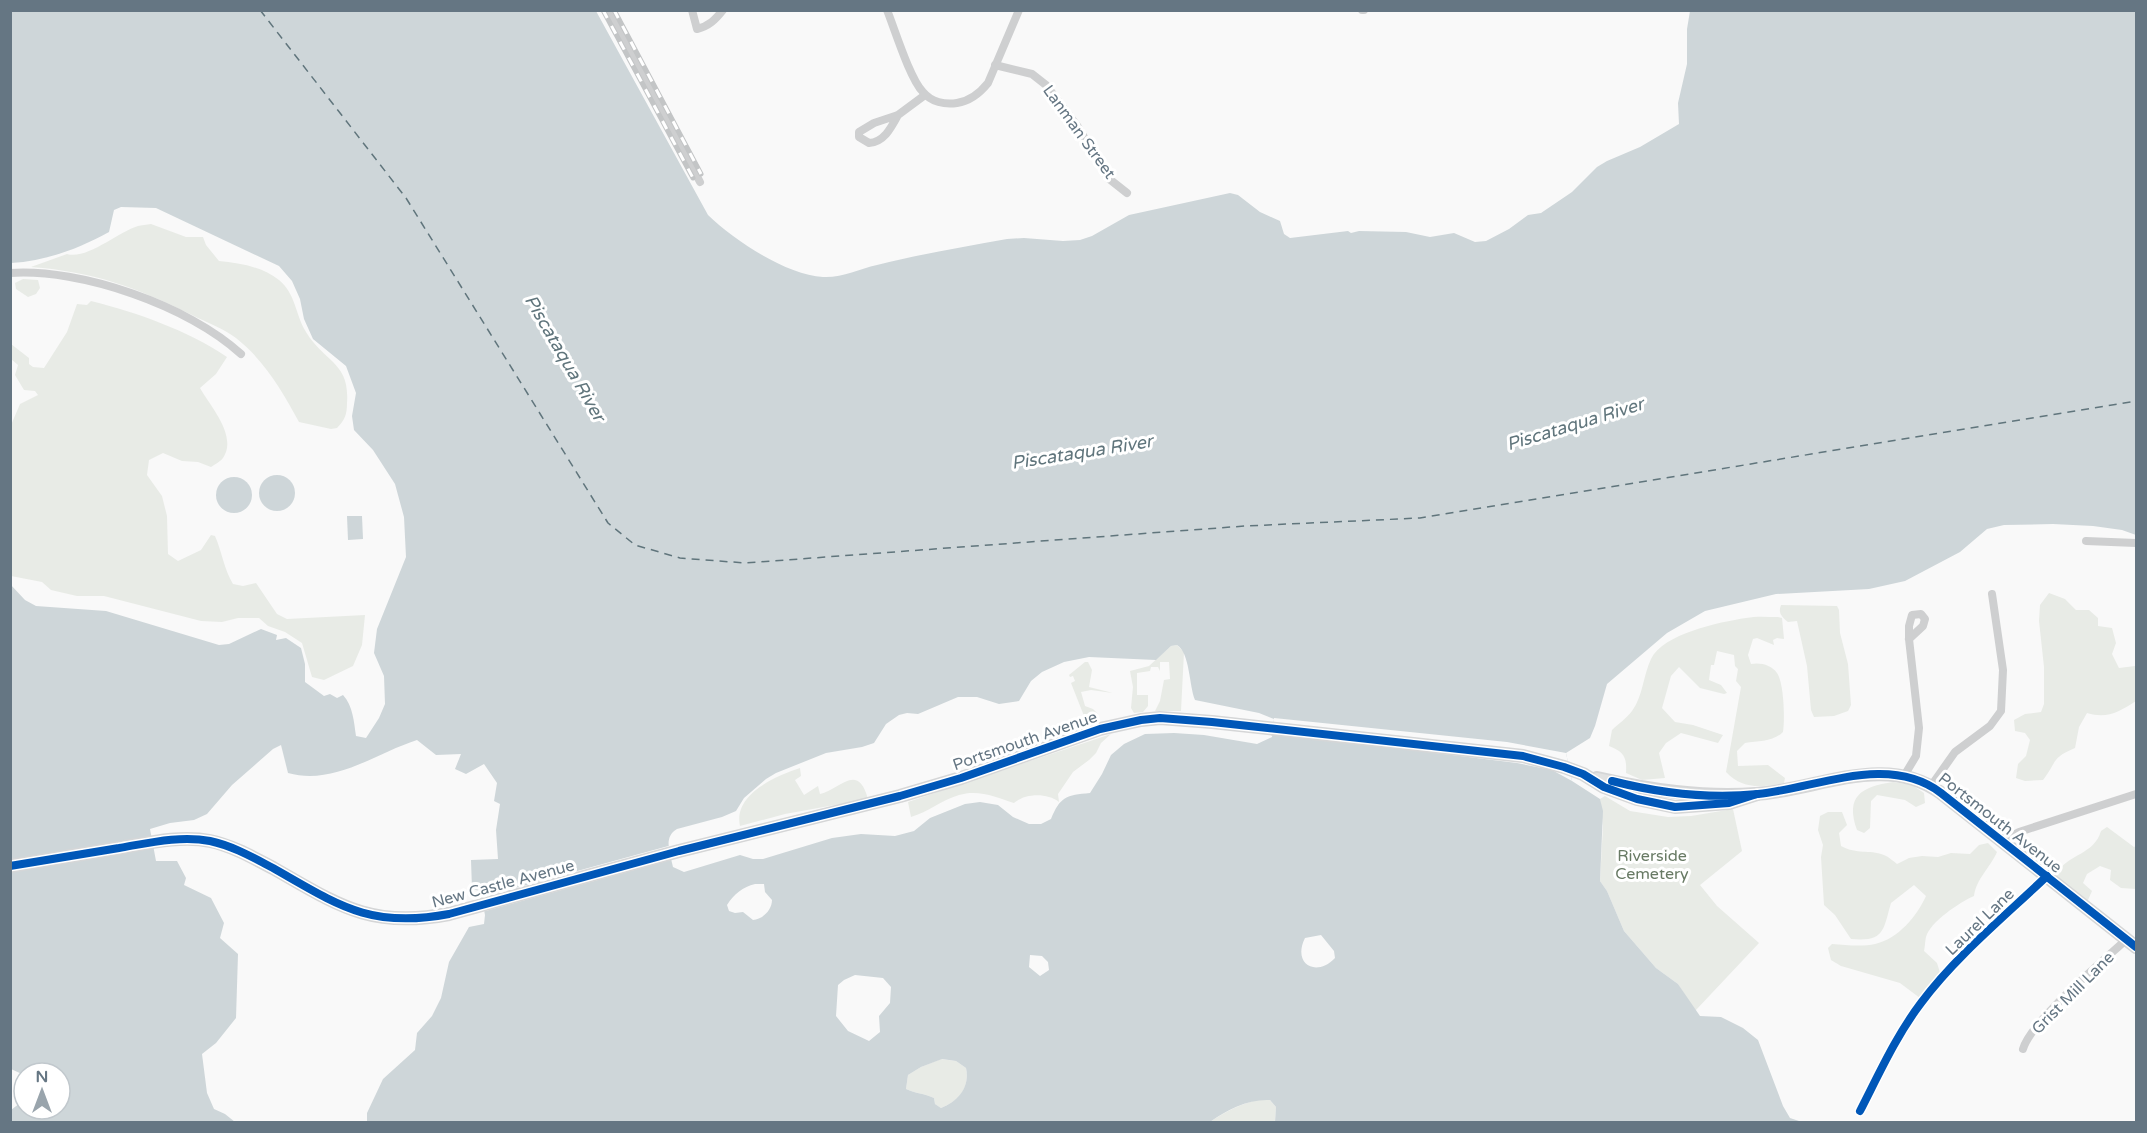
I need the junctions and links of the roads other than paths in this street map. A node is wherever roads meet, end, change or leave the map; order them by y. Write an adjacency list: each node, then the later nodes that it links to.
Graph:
1 (609, 10): 9 (street)
2 (692, 10): 3 (street)
3 (723, 10)
4 (887, 10): 7 (street)
5 (1019, 10): 6 (street)
6 (995, 65): 7 (street); 10 (street, Lanman Street)
7 (925, 95): 8 (street)
8 (898, 115): 8 (street)
9 (700, 182)
10 (1126, 193)
11 (10, 273): 12 (street)
12 (241, 354)
13 (2086, 541): 14 (street)
14 (2136, 543)
15 (1992, 594): 18 (street)
16 (1910, 639): 17 (street)
17 (1904, 776): 18 (main road, Portsmouth Avenue); 22 (main road, Portsmouth Avenue)
18 (1931, 786): 20 (main road, Portsmouth Avenue)
19 (2136, 794): 20 (street)
20 (2004, 843): 23 (main road, Portsmouth Avenue)
21 (10, 866): 22 (main road, New Castle Avenue)
22 (590, 875)
23 (2047, 876): 24 (main road, Portsmouth Avenue); 27 (street, Laurel Lane)
24 (2127, 939): 25 (main road, Portsmouth Avenue); 26 (street, Grist Mill Lane)
25 (2136, 946)
26 (2023, 1049)
27 (1860, 1111)

